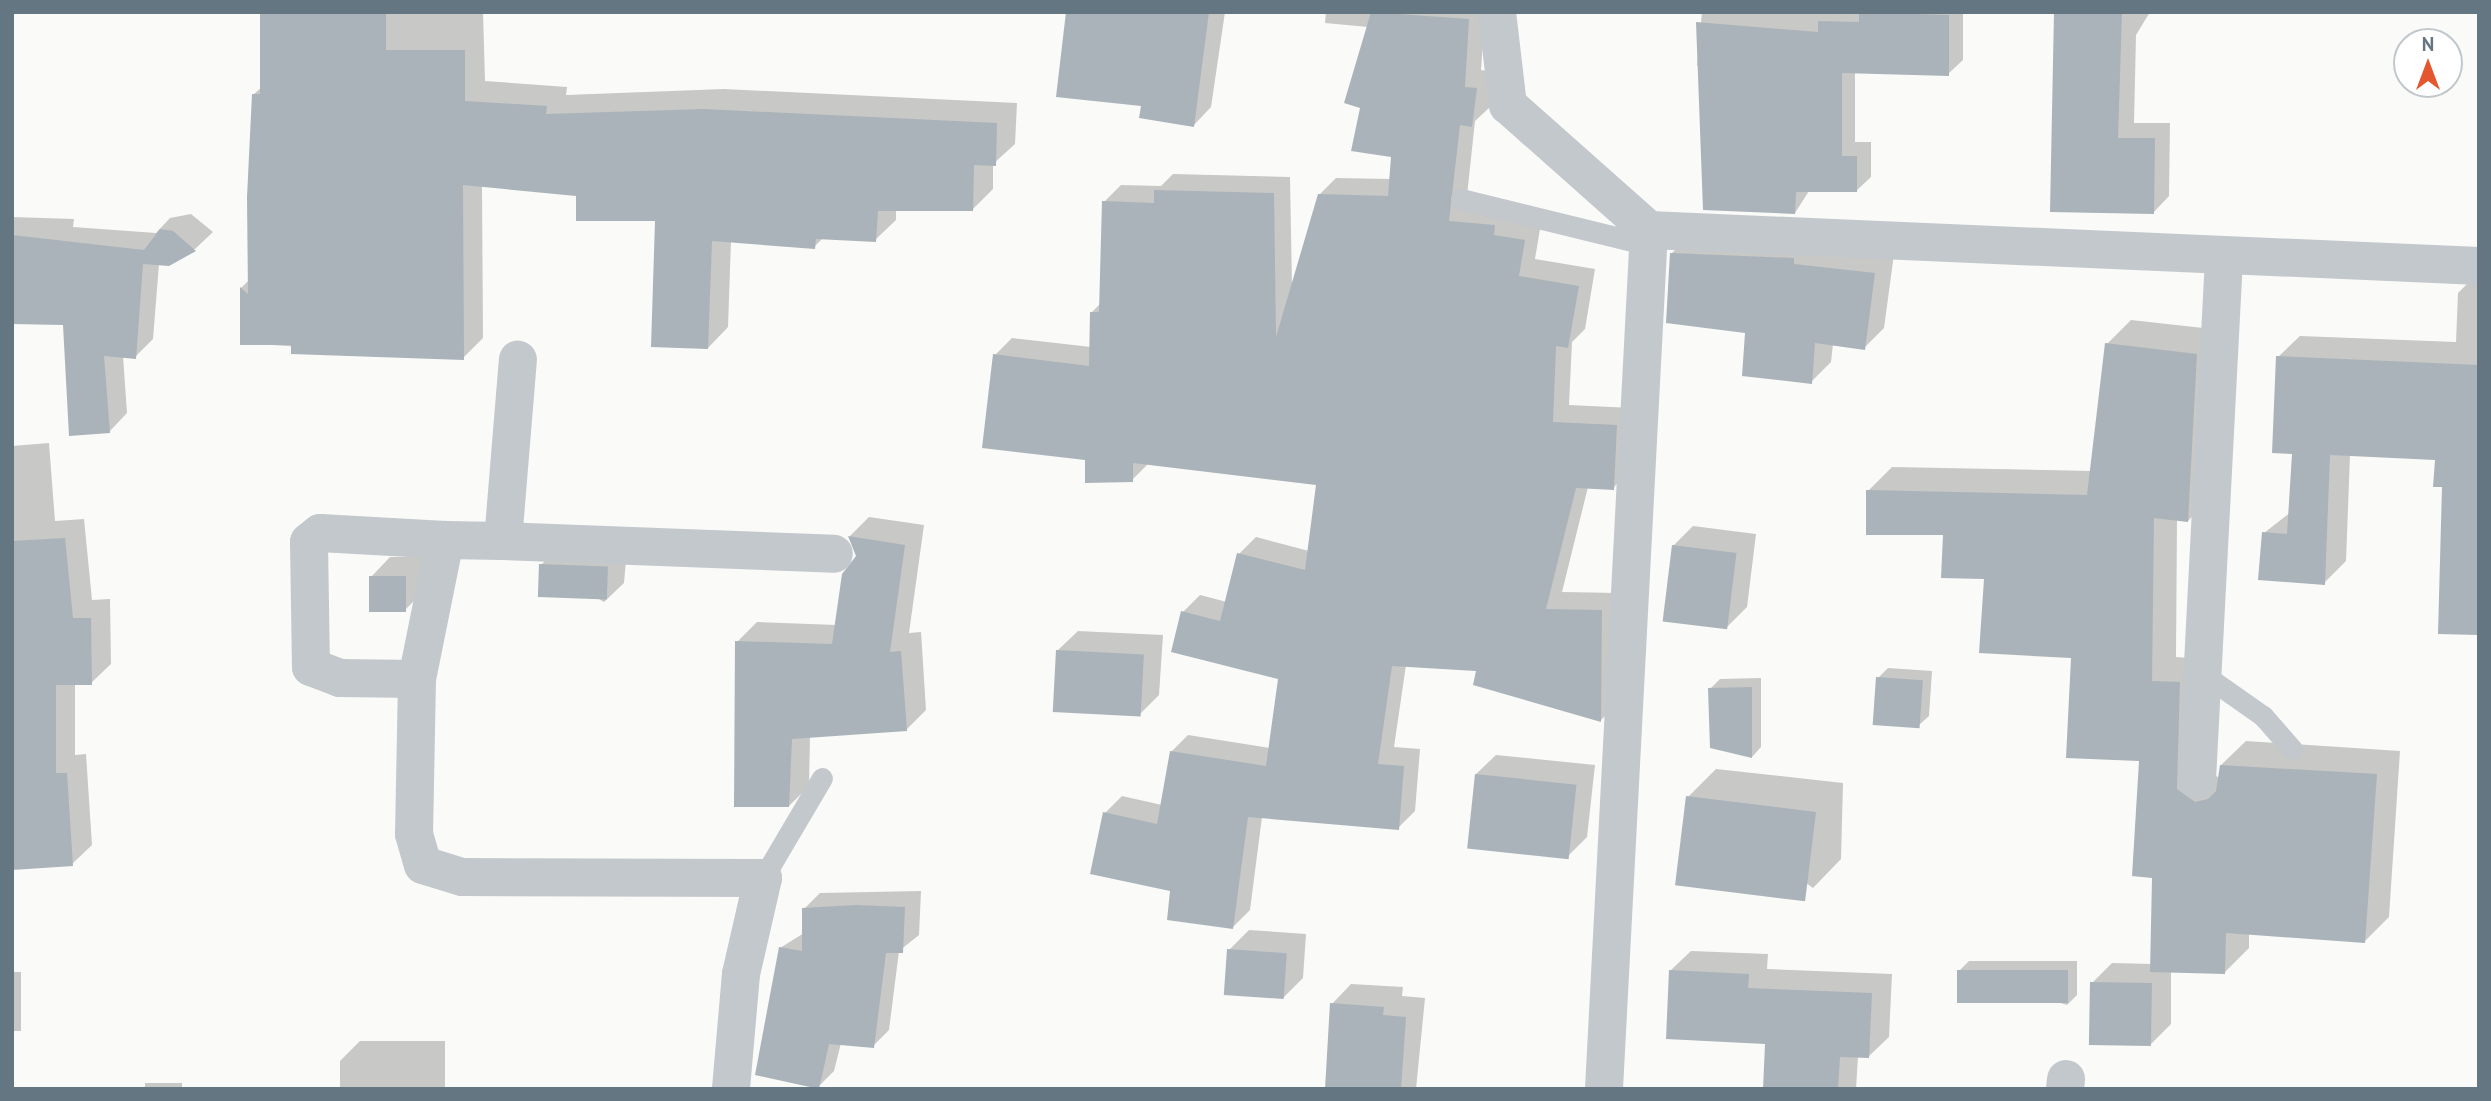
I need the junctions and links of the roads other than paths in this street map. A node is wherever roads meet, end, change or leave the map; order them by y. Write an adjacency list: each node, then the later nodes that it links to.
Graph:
1 (1497, 12): 3 (street)
2 (1461, 199): 3 (lane)
3 (1648, 238): 4 (street); 17 (street)
4 (2224, 257): 5 (street); 10 (street)
5 (2479, 266)
6 (518, 360): 8 (street)
7 (445, 540): 8 (street); 11 (street); 11 (street)
8 (503, 541): 9 (street)
9 (834, 554)
10 (2206, 676): 12 (lane); 14 (street)
11 (417, 680): 15 (street)
12 (2292, 749)
13 (822, 778): 15 (lane)
14 (2197, 780)
15 (764, 878): 16 (street)
16 (730, 1089)
17 (1604, 1089)

